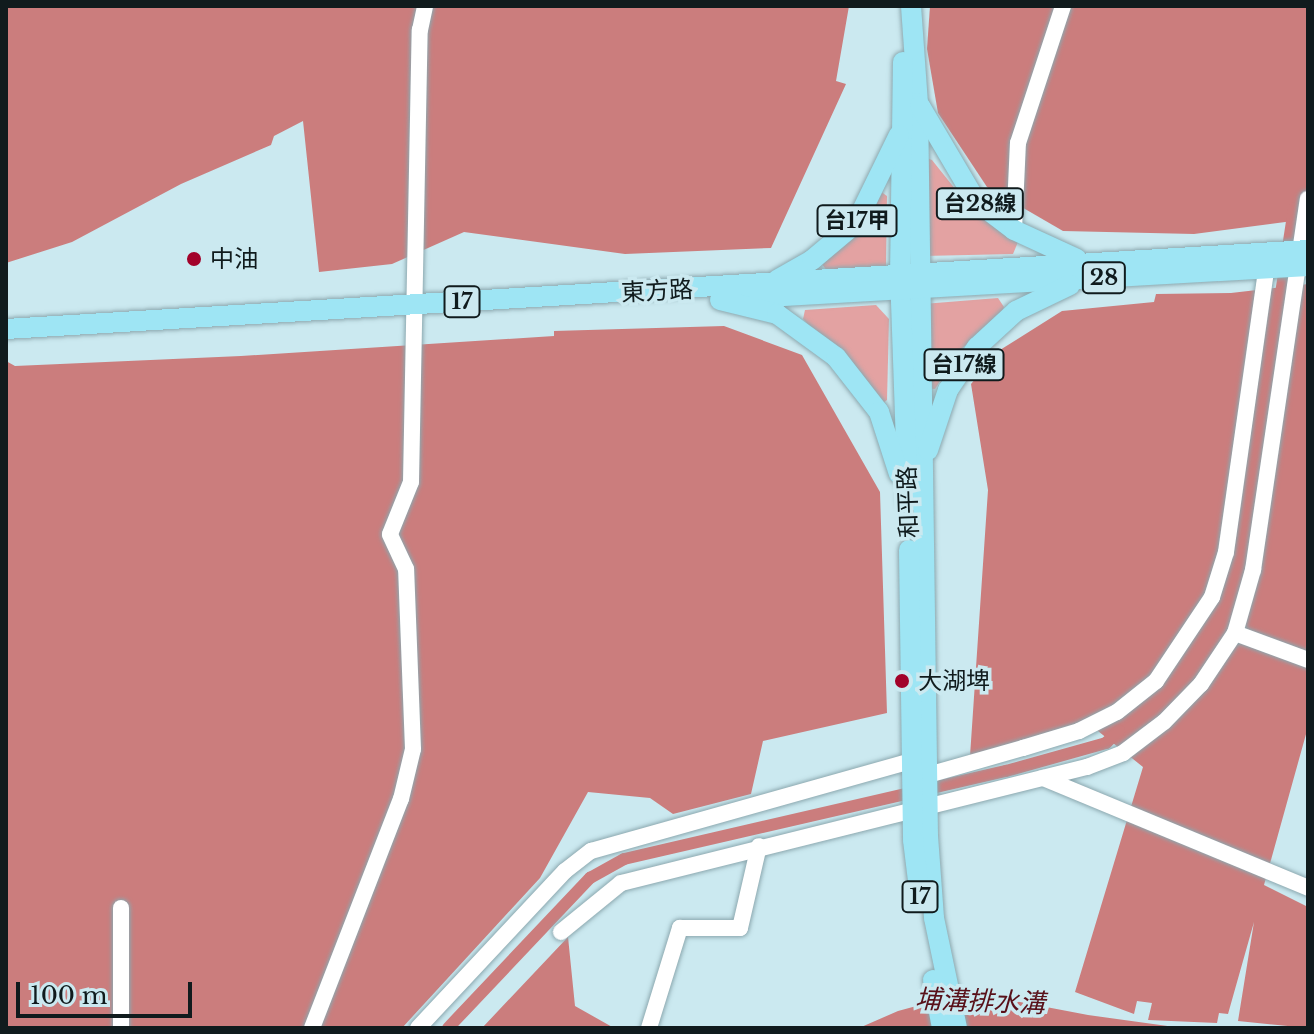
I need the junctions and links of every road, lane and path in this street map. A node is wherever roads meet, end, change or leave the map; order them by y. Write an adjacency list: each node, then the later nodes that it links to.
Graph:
1 (425, 6): 15 (lane)
2 (902, 6): 6 (main road, 和平路)
3 (911, 6): 5 (main road, 和平路)
4 (1063, 6): 8 (lane)
5 (918, 103): 8 (main road, 台28線); 12 (main road, 和平路)
6 (903, 124): 12 (main road, 和平路); 13 (main road, 台17甲)
7 (1308, 199): 9 (lane)
8 (1014, 230): 11 (main road, 台28線)
9 (1303, 259): 10 (main road, 東方路 / 28); 19 (lane)
10 (1267, 260): 11 (main road, 東方路 / 28); 22 (lane)
11 (1086, 270): 12 (main road, 東方路 / 28); 18 (main road, 台17線)
12 (909, 281): 13 (main road, 東方路 / 17); 14 (main road, 東方路 / 17); 18 (main road, 和平路 / 17)
13 (770, 284): 15 (main road, 東方路 / 17)
14 (720, 300): 15 (main road, 東方路 / 17); 18 (main road)
15 (413, 312): 16 (main road, 東方路 / 17); 17 (main road, 東方路 / 17); 29 (lane)
16 (6, 329)
17 (6, 342)
18 (915, 514): 22 (main road, 和平路 / 17)
19 (1235, 633): 20 (lane); 21 (lane)
20 (1308, 660)
21 (1043, 778): 22 (lane); 24 (lane)
22 (921, 787): 23 (lane); 27 (main road, 和平路 / 17); 30 (lane)
23 (759, 846): 26 (lane); 31 (lane)
24 (1308, 888)
25 (121, 908): 28 (lane)
26 (561, 932)
27 (942, 994): 32 (main road, 17); 33 (main road, 17)
28 (121, 1028)
29 (312, 1028)
30 (418, 1028)
31 (649, 1028)
32 (942, 1028)
33 (957, 1028)

